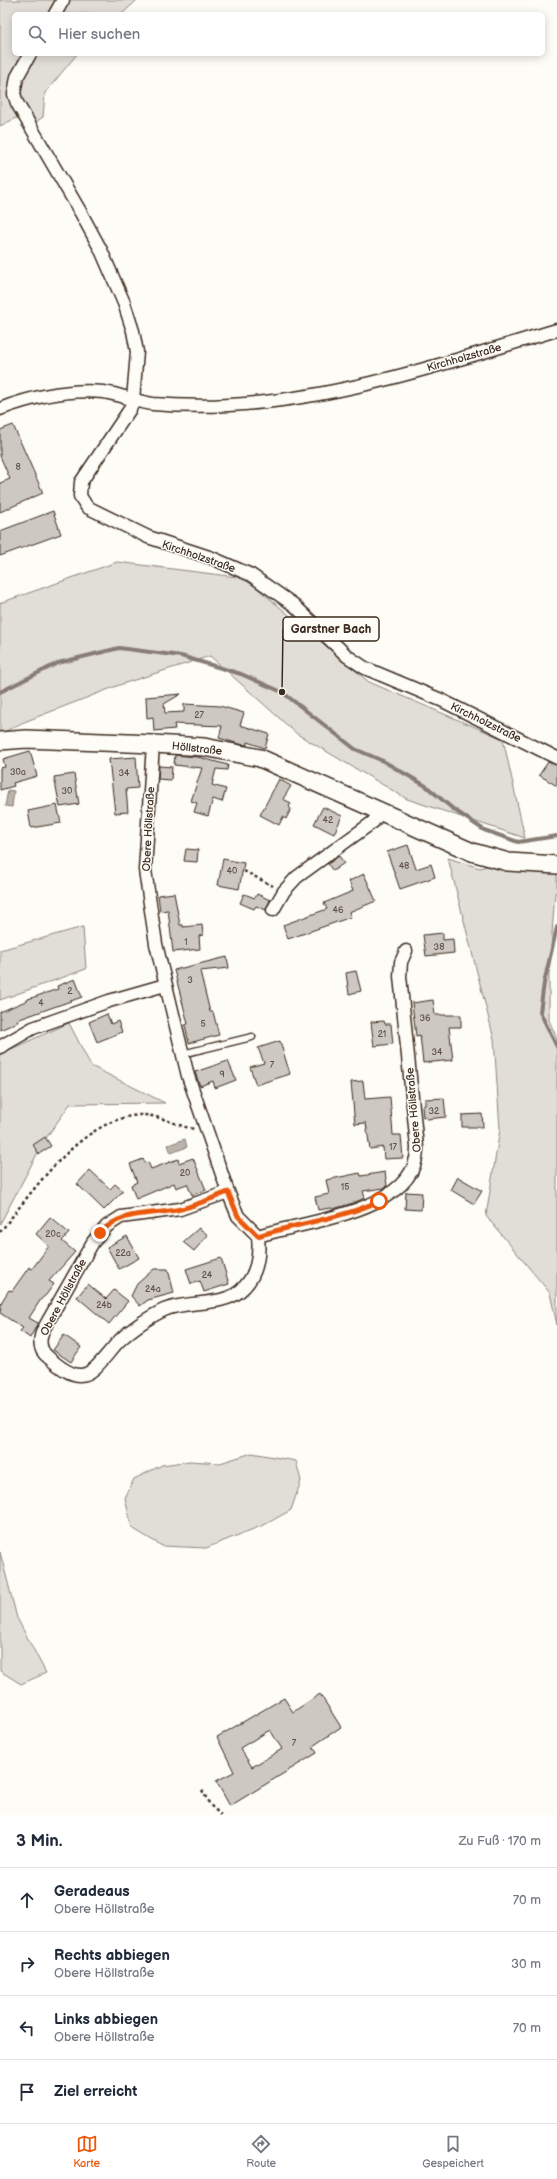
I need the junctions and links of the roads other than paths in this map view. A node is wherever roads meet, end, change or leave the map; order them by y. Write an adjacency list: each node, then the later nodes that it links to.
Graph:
1 (63, 0): 2 (street)
2 (56, 12)
3 (29, 56): 5 (street)
4 (557, 330): 5 (street, Kirchholzstraße)
5 (133, 400): 6 (street, Kirchholzstraße); 9 (street, Kirchholzstraße)
6 (0, 409)
7 (0, 741): 8 (street, Höllstraße)
8 (153, 744): 10 (street, Höllstraße); 14 (street, Obere Höllstraße)
9 (557, 758)
10 (382, 811): 11 (street, Höllstraße); 12 (street)
11 (557, 865)
12 (273, 910)
13 (406, 950): 19 (street, Obere Höllstraße)
14 (165, 984): 16 (street); 17 (street, Obere Höllstraße)
15 (252, 1037): 17 (lane)
16 (0, 1046)
17 (182, 1054): 18 (street, Obere Höllstraße)
18 (228, 1192): 19 (street, Obere Höllstraße); 19 (street, Obere Höllstraße)
19 (258, 1236)

